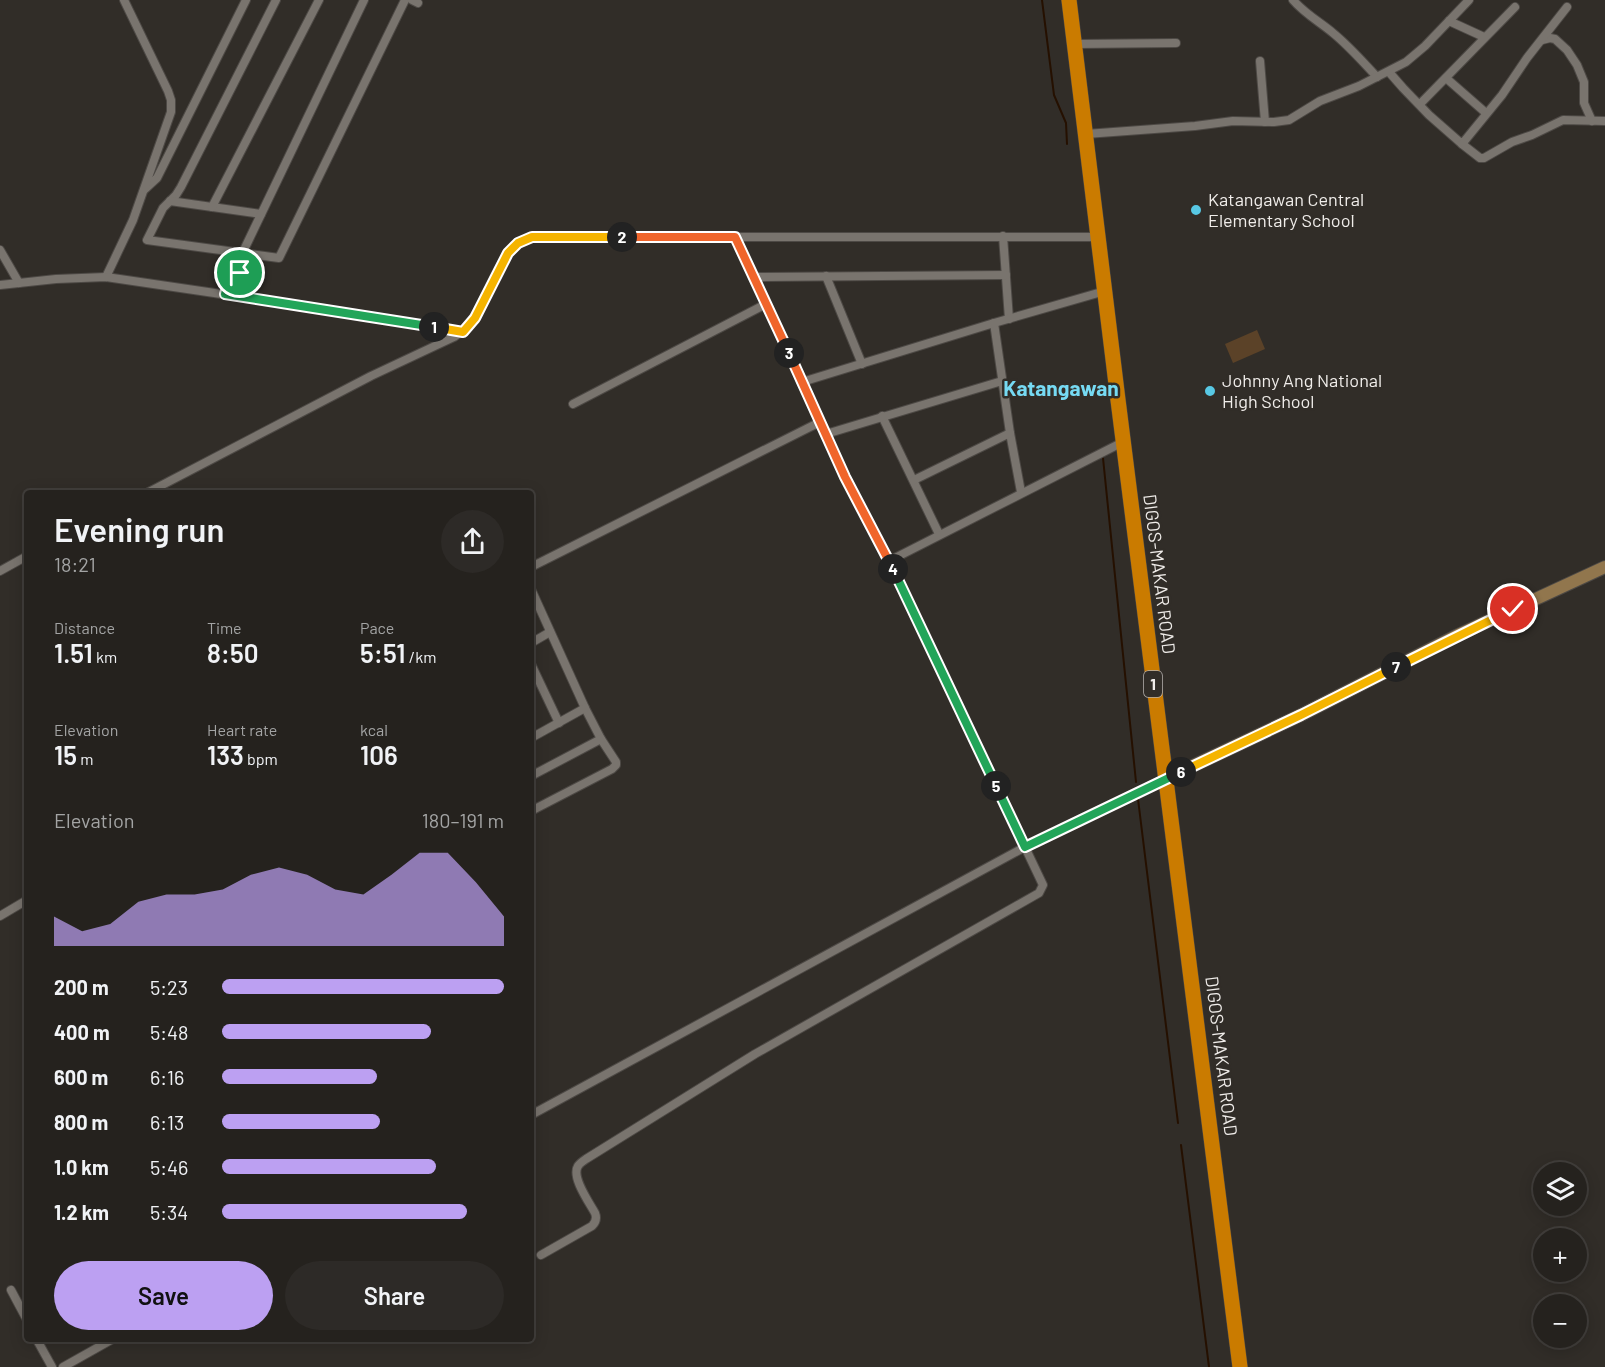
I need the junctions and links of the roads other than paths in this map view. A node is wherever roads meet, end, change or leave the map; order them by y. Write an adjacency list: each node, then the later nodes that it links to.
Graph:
1 (124, 0): 28 (street)
2 (246, 0): 28 (street)
3 (276, 0): 29 (street)
4 (319, 0): 30 (street)
5 (364, 0): 31 (street)
6 (405, 0): 36 (street)
7 (1069, 0): 16 (highway, DIGOS-MAKAR ROAD / 1)
8 (1293, 0): 19 (street)
9 (1469, 0): 12 (street)
10 (1515, 7): 13 (street)
11 (1567, 7): 14 (street)
12 (1449, 21): 13 (street); 18 (street)
13 (1484, 37): 20 (street)
14 (1542, 40): 22 (street); 23 (street)
15 (1176, 43): 16 (street)
16 (1075, 44): 26 (highway, DIGOS-MAKAR ROAD / 1)
17 (1260, 61): 25 (street)
18 (1389, 72): 19 (street); 21 (street)
19 (1377, 77): 25 (street)
20 (1446, 78): 21 (street); 22 (street)
21 (1420, 104): 27 (street)
22 (1486, 113): 27 (street)
23 (1592, 121): 24 (street); 27 (street)
24 (1605, 121)
25 (1265, 122): 26 (street)
26 (1086, 134): 34 (highway, DIGOS-MAKAR ROAD / 1)
27 (1462, 144)
28 (142, 192): 39 (street)
29 (170, 201): 30 (street); 36 (street)
30 (212, 207): 31 (street)
31 (261, 214): 36 (street)
32 (1003, 236): 33 (street); 34 (street); 37 (street)
33 (735, 237): 40 (street); 49 (street)
34 (1099, 237): 44 (highway, DIGOS-MAKAR ROAD / 1)
35 (0, 250): 42 (street)
36 (242, 254): 41 (street); 41 (street)
37 (1006, 275): 38 (street); 47 (street)
38 (826, 276): 40 (street); 50 (street)
39 (106, 277): 42 (street); 45 (street)
40 (753, 277): 46 (street)
41 (230, 279): 45 (street)
42 (19, 283): 43 (street)
43 (0, 285)
44 (1105, 291): 47 (street); 58 (highway, DIGOS-MAKAR ROAD / 1)
45 (225, 294): 49 (street)
46 (766, 304): 52 (street); 53 (street)
47 (1009, 319): 48 (street)
48 (994, 323): 50 (street); 51 (street)
49 (463, 332): 60 (street)
50 (862, 364): 52 (street)
51 (1002, 381): 54 (street); 56 (street)
52 (802, 382): 55 (street)
53 (573, 404)
54 (882, 416): 57 (street); 59 (street)
55 (820, 422): 57 (street); 65 (street)
56 (1010, 433): 59 (street); 61 (street)
57 (825, 434): 64 (street)
58 (1123, 442): 61 (street); 77 (highway, DIGOS-MAKAR ROAD / 1)
59 (914, 480): 62 (street)
60 (153, 490)
61 (1021, 492): 62 (street)
62 (939, 534): 64 (street)
63 (24, 558): 67 (street)
64 (889, 561): 79 (street)
65 (534, 565)
66 (1605, 567): 77 (street)
67 (0, 571)
68 (534, 602): 69 (street)
69 (550, 632): 70 (street); 72 (street)
70 (534, 641)
71 (534, 670): 73 (street)
72 (585, 708): 73 (street); 75 (street)
73 (559, 723): 74 (street)
74 (534, 736)
75 (601, 739): 76 (street); 78 (street)
76 (534, 774)
77 (1166, 780): 79 (street); 90 (highway, DIGOS-MAKAR ROAD / 1)
78 (534, 809)
79 (1025, 847): 82 (street); 83 (street)
80 (24, 902): 81 (street)
81 (0, 916)
82 (534, 1113)
83 (541, 1256)
84 (11, 1290): 85 (street)
85 (24, 1314)
86 (38, 1342): 88 (street)
87 (107, 1342): 89 (street)
88 (52, 1367)
89 (63, 1367)
90 (1240, 1367)

